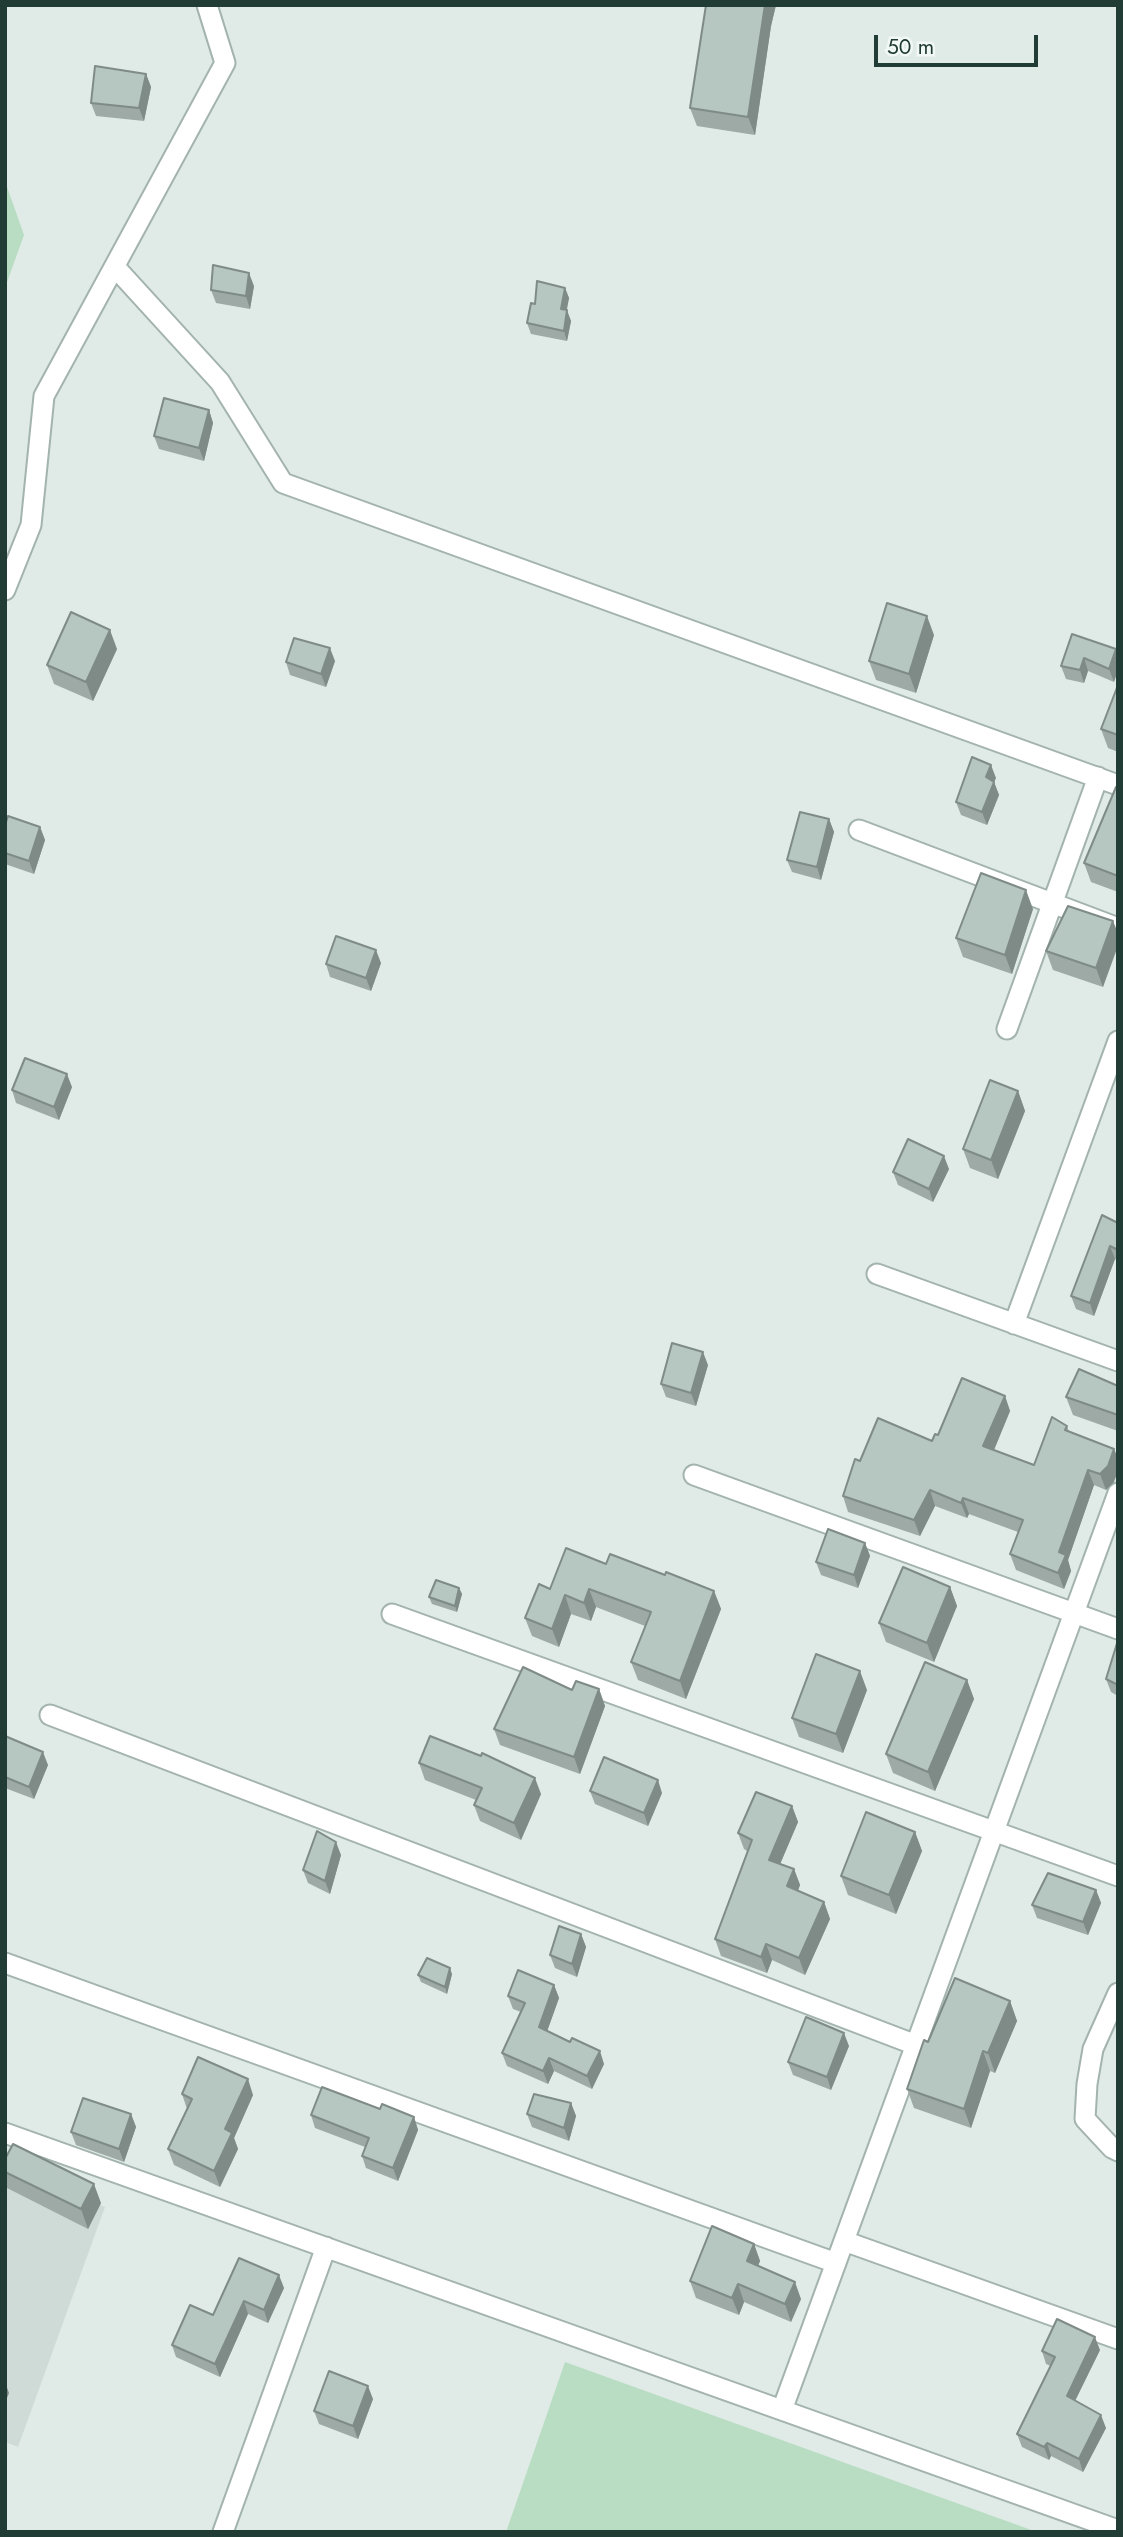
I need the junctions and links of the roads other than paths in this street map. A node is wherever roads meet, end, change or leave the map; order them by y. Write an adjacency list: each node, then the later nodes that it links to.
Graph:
1 (207, 5): 2 (street)
2 (115, 267): 3 (street); 4 (street)
3 (5, 590)
4 (1098, 777): 5 (street); 7 (street)
5 (1118, 785)
6 (859, 830): 7 (street)
7 (1052, 903): 8 (street); 9 (street)
8 (1118, 928)
9 (1007, 1029)
10 (1118, 1041): 12 (street)
11 (877, 1274): 12 (street)
12 (1014, 1324): 13 (street)
13 (1118, 1361)
14 (694, 1475): 16 (street)
15 (1118, 1493): 16 (street)
16 (1074, 1613): 18 (street); 20 (street)
17 (392, 1614): 20 (street)
18 (1118, 1629)
19 (50, 1715): 24 (street)
20 (994, 1831): 21 (street); 24 (street)
21 (1118, 1876)
22 (5, 1963): 29 (street)
23 (1118, 1993): 26 (street)
24 (916, 2045): 27 (street)
25 (5, 2133): 28 (street)
26 (1118, 2151)
27 (844, 2241): 29 (street); 30 (street)
28 (326, 2247): 31 (street); 33 (street)
29 (836, 2263): 31 (street)
30 (1118, 2339)
31 (782, 2410): 32 (street)
32 (1118, 2530)
33 (223, 2532)

